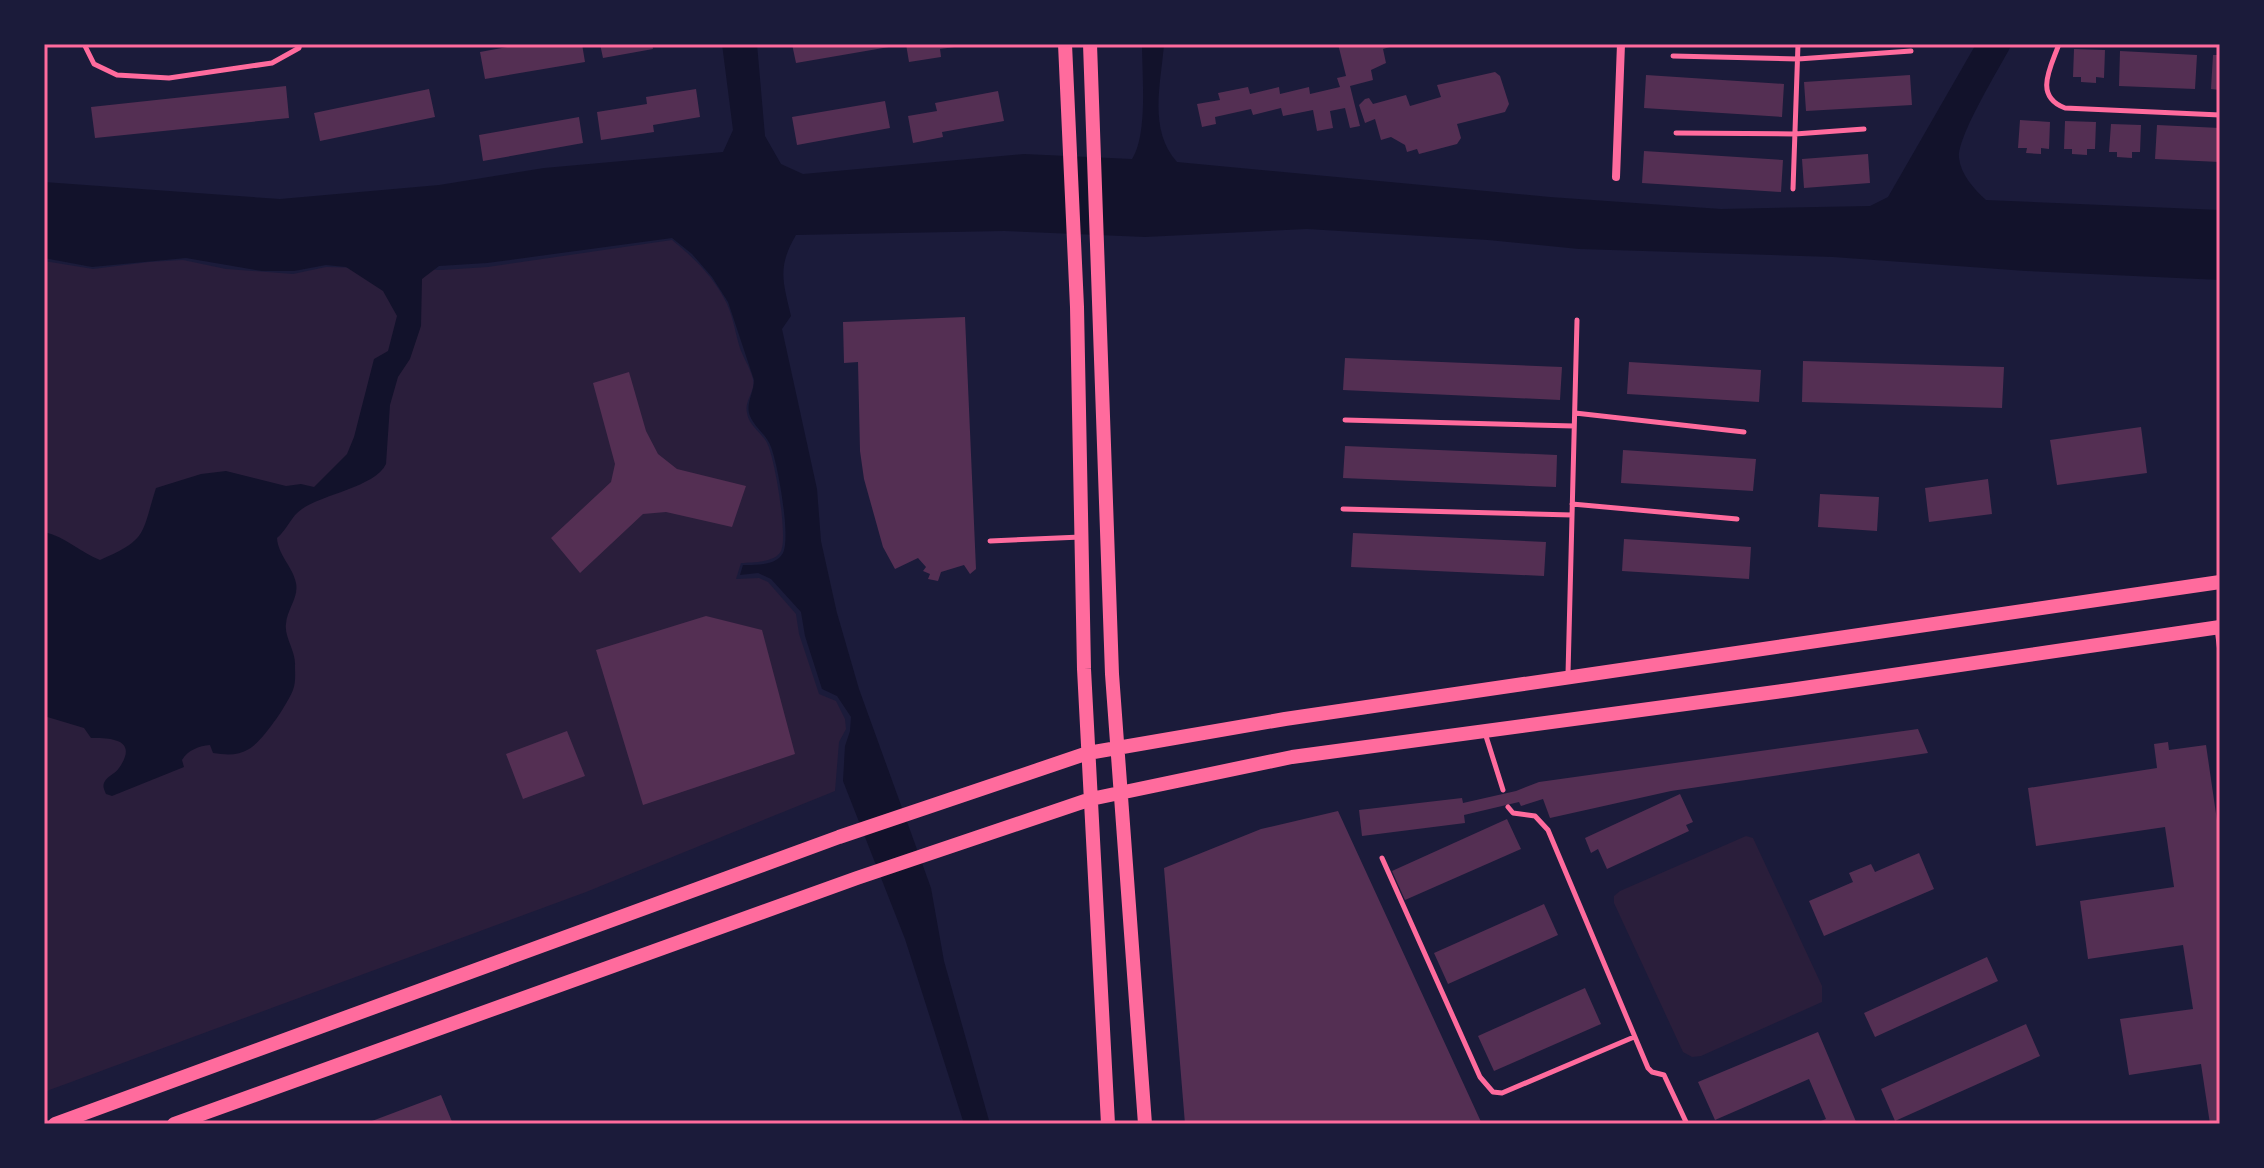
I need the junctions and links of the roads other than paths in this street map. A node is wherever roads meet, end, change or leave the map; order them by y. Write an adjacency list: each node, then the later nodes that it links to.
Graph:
1 (84, 44): 2 (lane)
2 (300, 44)
3 (1065, 44): 26 (main road)
4 (1090, 44): 33 (main road)
5 (1621, 44): 15 (street)
6 (1798, 44): 10 (lane)
7 (2059, 44): 11 (lane)
8 (1911, 51): 10 (lane)
9 (1673, 56): 10 (lane)
10 (1798, 59): 14 (lane)
11 (2220, 115)
12 (1864, 129): 14 (lane)
13 (1676, 133): 14 (lane)
14 (1795, 134): 16 (lane)
15 (1616, 177)
16 (1793, 189)
17 (1577, 320): 18 (lane)
18 (1575, 413): 20 (lane); 21 (lane)
19 (1345, 420): 20 (lane)
20 (1574, 426): 22 (lane)
21 (1744, 432)
22 (1572, 504): 24 (lane); 25 (lane)
23 (1343, 509): 24 (lane)
24 (1572, 515): 31 (lane)
25 (1737, 519)
26 (1082, 537): 27 (lane); 34 (main road)
27 (990, 541)
28 (2220, 582): 31 (main road)
29 (2218, 627): 30 (lane); 32 (main road)
30 (2220, 652)
31 (1568, 679): 33 (main road)
32 (1484, 732): 35 (lane); 36 (main road)
33 (1116, 746): 34 (main road); 36 (main road)
34 (1088, 753): 37 (main road); 41 (main road)
35 (1503, 790)
36 (1119, 793): 37 (main road); 44 (main road)
37 (1091, 799): 42 (main road); 43 (main road)
38 (1508, 807): 40 (lane)
39 (1382, 858): 40 (lane)
40 (1634, 1037): 45 (lane)
41 (55, 1124)
42 (174, 1124)
43 (1108, 1124)
44 (1145, 1124)
45 (1687, 1124)

